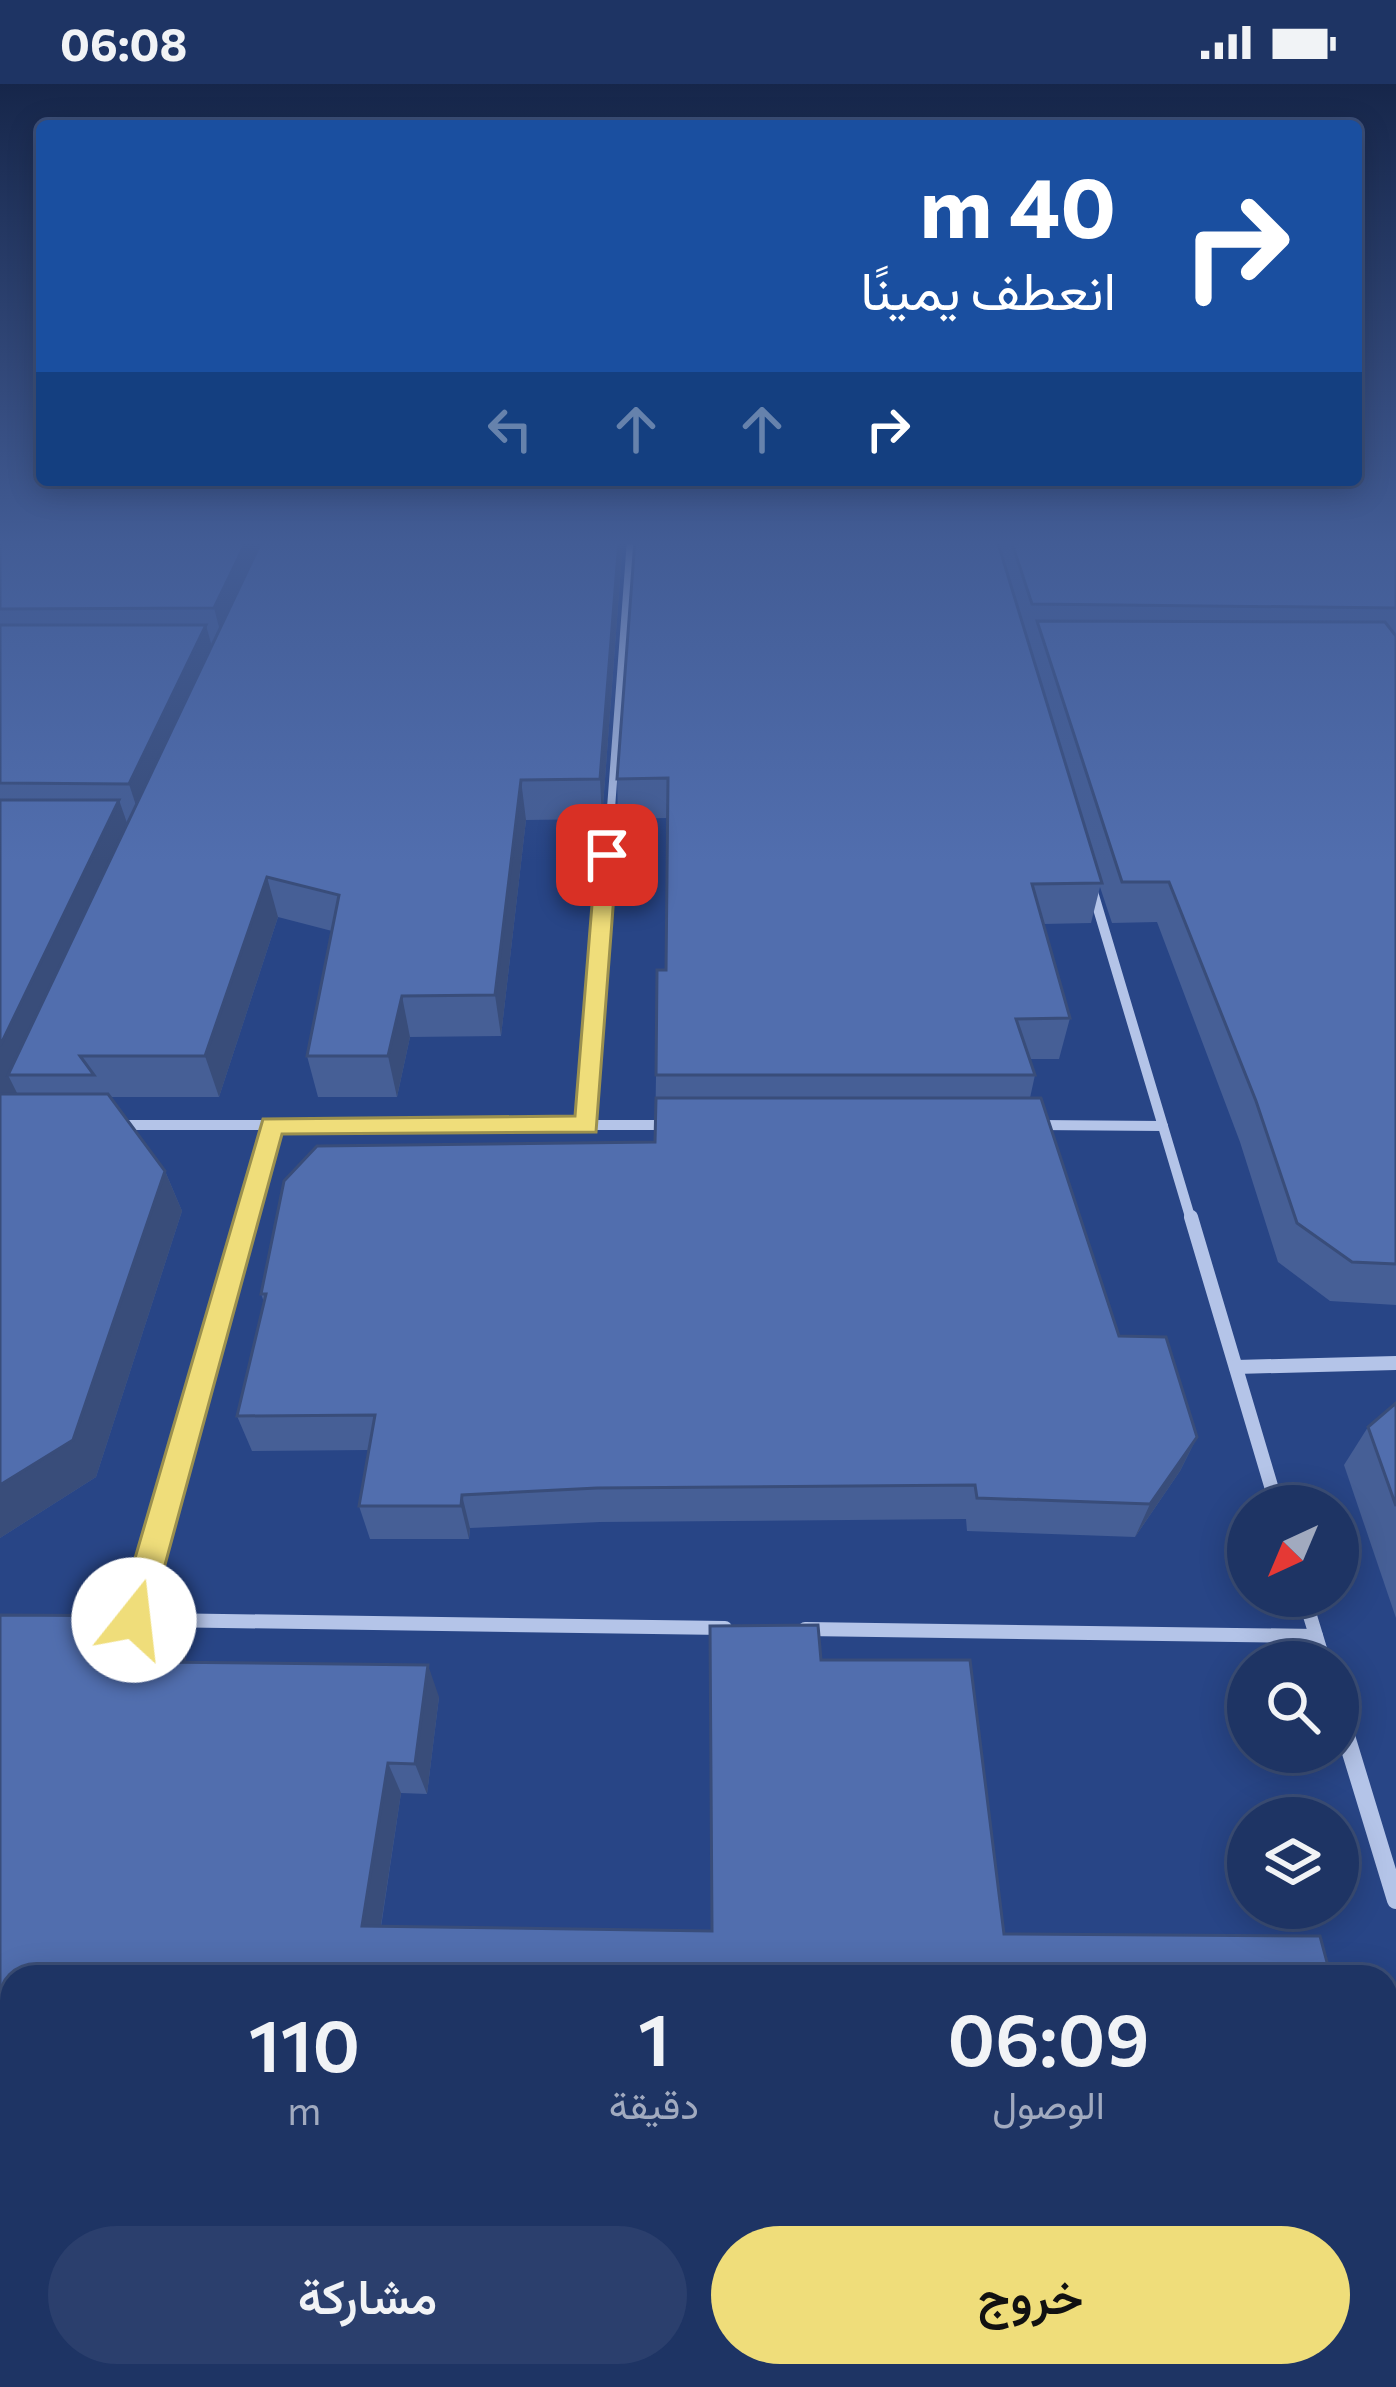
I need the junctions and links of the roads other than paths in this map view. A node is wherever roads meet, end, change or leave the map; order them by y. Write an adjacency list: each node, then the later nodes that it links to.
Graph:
1 (623, 647): 5 (street)
2 (1088, 876): 8 (street)
3 (107, 1125): 4 (street)
4 (272, 1125): 5 (street); 14 (street)
5 (586, 1125): 6 (street)
6 (679, 1125)
7 (1025, 1126): 8 (street)
8 (1163, 1126): 10 (street)
9 (1396, 1364): 10 (street)
10 (1236, 1366): 11 (street)
11 (1271, 1485)
12 (1310, 1617): 17 (street)
13 (111, 1619): 14 (street)
14 (134, 1620): 15 (street)
15 (748, 1628)
16 (796, 1629): 17 (street)
17 (1316, 1636): 18 (street)
18 (1318, 1641)
19 (1358, 1773): 20 (street)
20 (1396, 1900)

